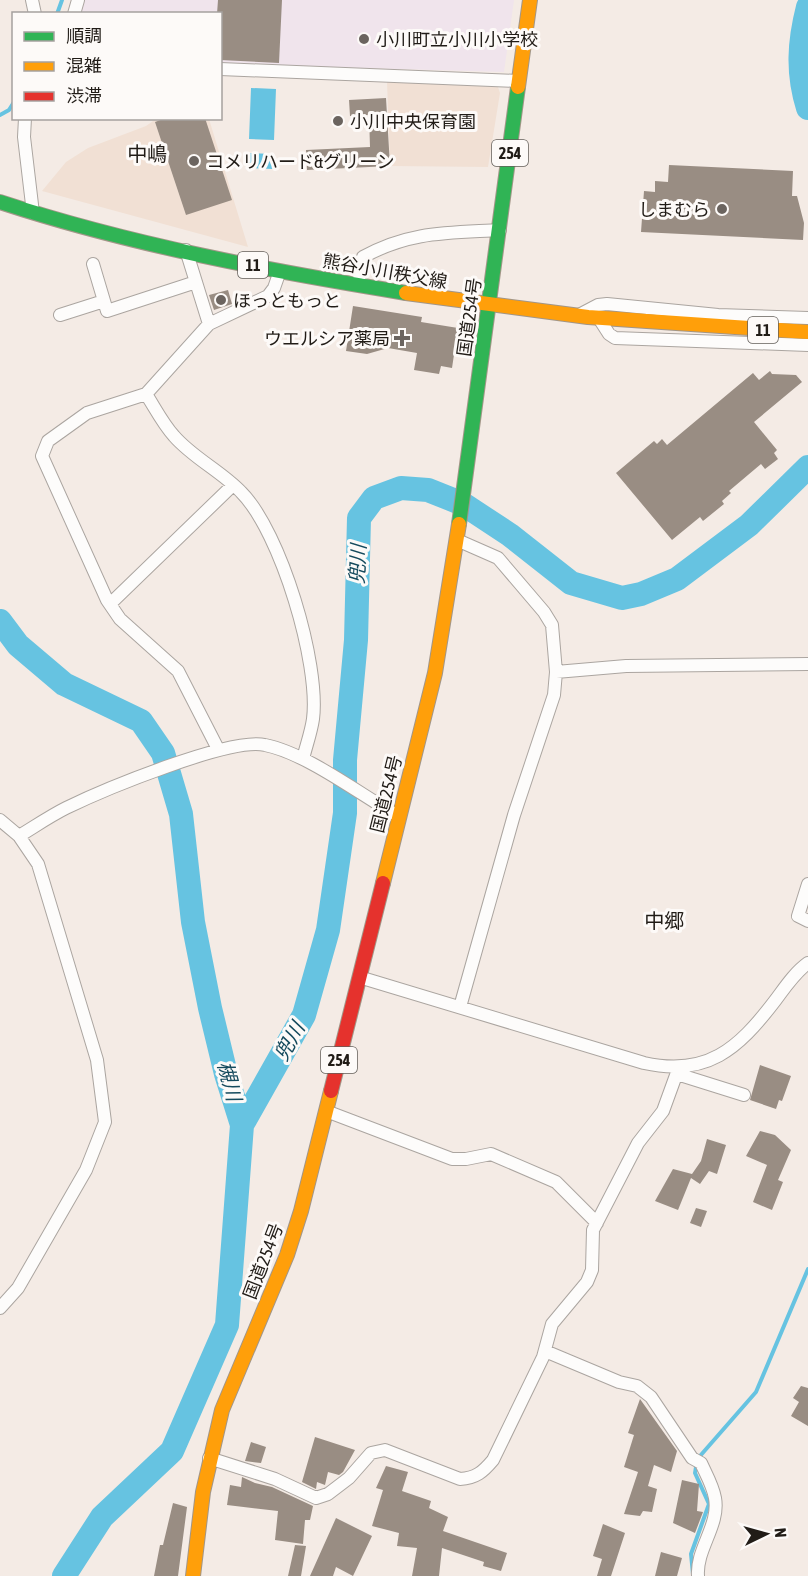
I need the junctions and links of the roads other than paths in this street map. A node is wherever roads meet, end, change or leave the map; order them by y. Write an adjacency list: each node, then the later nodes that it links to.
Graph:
1 (530, 0): 3 (main road, 国道254号 / 254)
2 (222, 69): 3 (street)
3 (519, 81): 7 (main road, 国道254号 / 254)
4 (25, 120): 6 (street)
5 (0, 202): 6 (main road, 熊谷小川秩父線 / 11)
6 (27, 211): 8 (main road, 熊谷小川秩父線 / 11)
7 (500, 230): 12 (street); 14 (main road, 国道254号 / 254)
8 (186, 250): 10 (main road, 熊谷小川秩父線 / 11); 11 (street)
9 (93, 264): 13 (street)
10 (280, 271): 12 (main road, 熊谷小川秩父線 / 11); 19 (street)
11 (196, 282): 13 (street); 19 (street)
12 (358, 285): 14 (main road, 熊谷小川秩父線 / 11)
13 (104, 301): 15 (street)
14 (489, 307): 16 (main road, 熊谷小川秩父線 / 11); 24 (main road, 国道254号 / 254)
15 (60, 315)
16 (575, 317): 17 (street); 18 (main road, 熊谷小川秩父線 / 11)
17 (808, 318)
18 (600, 320): 20 (main road, 熊谷小川秩父線 / 11); 21 (street)
19 (208, 324): 22 (street)
20 (808, 332)
21 (808, 345)
22 (146, 394): 23 (street); 25 (street)
23 (233, 485): 25 (street); 29 (street)
24 (457, 537): 27 (street); 30 (main road, 国道254号 / 254)
25 (110, 604): 28 (street)
26 (808, 664): 27 (street)
27 (556, 672): 37 (street)
28 (215, 750): 29 (street); 32 (street)
29 (307, 762): 30 (street)
30 (398, 816): 36 (main road, 国道254号 / 254)
31 (0, 820): 32 (street)
32 (19, 836): 42 (street)
33 (808, 884): 34 (street)
34 (808, 921)
35 (808, 963): 38 (street)
36 (359, 977): 37 (street); 40 (main road, 国道254号 / 254)
37 (460, 1007): 38 (street)
38 (678, 1070): 39 (street); 41 (street)
39 (744, 1095)
40 (326, 1111): 41 (street); 44 (main road, 国道254号 / 254)
41 (597, 1223): 43 (street)
42 (0, 1308)
43 (545, 1351): 44 (street); 46 (street)
44 (209, 1458): 45 (main road, 国道254号 / 254)
45 (193, 1576)
46 (698, 1576)

